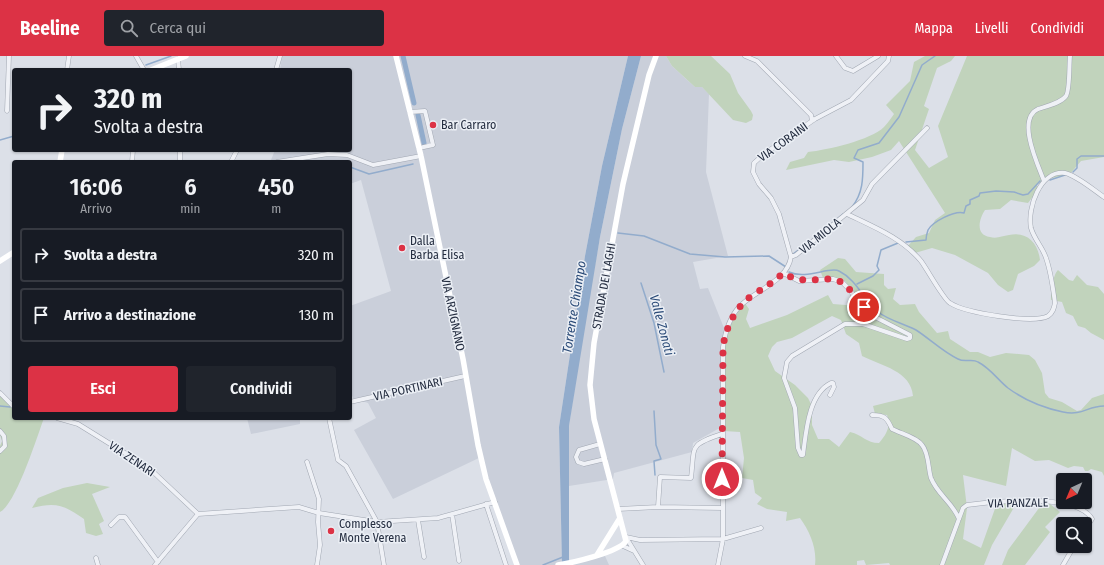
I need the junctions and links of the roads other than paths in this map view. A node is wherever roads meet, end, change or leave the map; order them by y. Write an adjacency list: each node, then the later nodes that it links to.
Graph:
1 (9, 56): 19 (street)
2 (69, 56): 14 (street)
3 (136, 56): 15 (street)
4 (186, 56): 13 (street)
5 (280, 56): 18 (street)
6 (396, 56): 20 (street, VIA ARZIGNANO)
7 (656, 56): 43 (street, STRADA DEI LAGHI)
8 (745, 56): 21 (street)
9 (836, 56): 10 (street)
10 (878, 56)
11 (889, 56): 21 (street, VIA CORAINI)
12 (1070, 56): 26 (street)
13 (178, 59): 16 (street); 17 (street)
14 (67, 68)
15 (143, 68)
16 (156, 68)
17 (179, 68)
18 (277, 68)
19 (7, 111)
20 (410, 112): 23 (street, VIA ARZIGNANO); 23 (street)
21 (812, 121): 30 (street, VIA CORAINI)
22 (927, 128): 28 (street, VIA MIOLA)
23 (419, 148): 24 (street, VIA ARZIGNANO)
24 (421, 156): 25 (street); 33 (street, VIA ARZIGNANO)
25 (290, 160)
26 (1044, 181): 27 (street); 28 (street)
27 (1104, 197)
28 (847, 214): 30 (street, VIA MIOLA)
29 (12, 253): 31 (street)
30 (791, 257): 32 (street)
31 (0, 261)
32 (783, 273): 35 (street); 42 (street)
33 (465, 376): 36 (street, VIA PORTINARI); 47 (street, VIA ARZIGNANO)
34 (0, 393): 37 (street)
35 (830, 395)
36 (352, 402)
37 (12, 405)
38 (872, 415): 57 (street)
39 (64, 420): 53 (street, VIA ZENARI)
40 (329, 420): 59 (street)
41 (0, 431): 44 (street)
42 (722, 434): 49 (street); 50 (street)
43 (600, 444): 45 (street, STRADA DEI LAGHI); 45 (street)
44 (0, 452)
45 (605, 459): 51 (street, STRADA DEI LAGHI)
46 (307, 462): 52 (street)
47 (495, 502): 48 (street); 80 (street, VIA ARZIGNANO)
48 (486, 504): 54 (street); 79 (street)
49 (658, 507): 50 (street); 51 (street)
50 (723, 508): 64 (street)
51 (618, 509): 56 (street, STRADA DEI LAGHI)
52 (319, 513): 53 (street); 59 (street); 77 (street)
53 (198, 514): 75 (street)
54 (452, 514): 58 (street); 74 (street)
55 (1090, 517): 57 (street, VIA PANZALE)
56 (620, 518): 62 (street); 63 (street, STRADA DEI LAGHI)
57 (959, 519): 84 (street)
58 (418, 520): 59 (street); 72 (street)
59 (377, 522): 78 (street)
60 (111, 525): 75 (street)
61 (761, 528): 64 (street)
62 (610, 534): 63 (street); 68 (street); 71 (street)
63 (626, 536): 65 (street); 66 (street); 67 (street)
64 (723, 539): 65 (street); 83 (street)
65 (640, 540): 67 (street)
66 (623, 546): 68 (street); 70 (street)
67 (632, 546): 70 (street)
68 (616, 548): 71 (street)
69 (1070, 553): 85 (street)
70 (637, 554): 82 (street)
71 (596, 555): 81 (street)
72 (424, 557)
73 (96, 558): 76 (street)
74 (460, 561)
75 (156, 563)
76 (98, 565)
77 (317, 565)
78 (384, 565)
79 (506, 565)
80 (517, 565)
81 (558, 565)
82 (644, 565)
83 (718, 565)
84 (942, 565)
85 (1063, 565)

